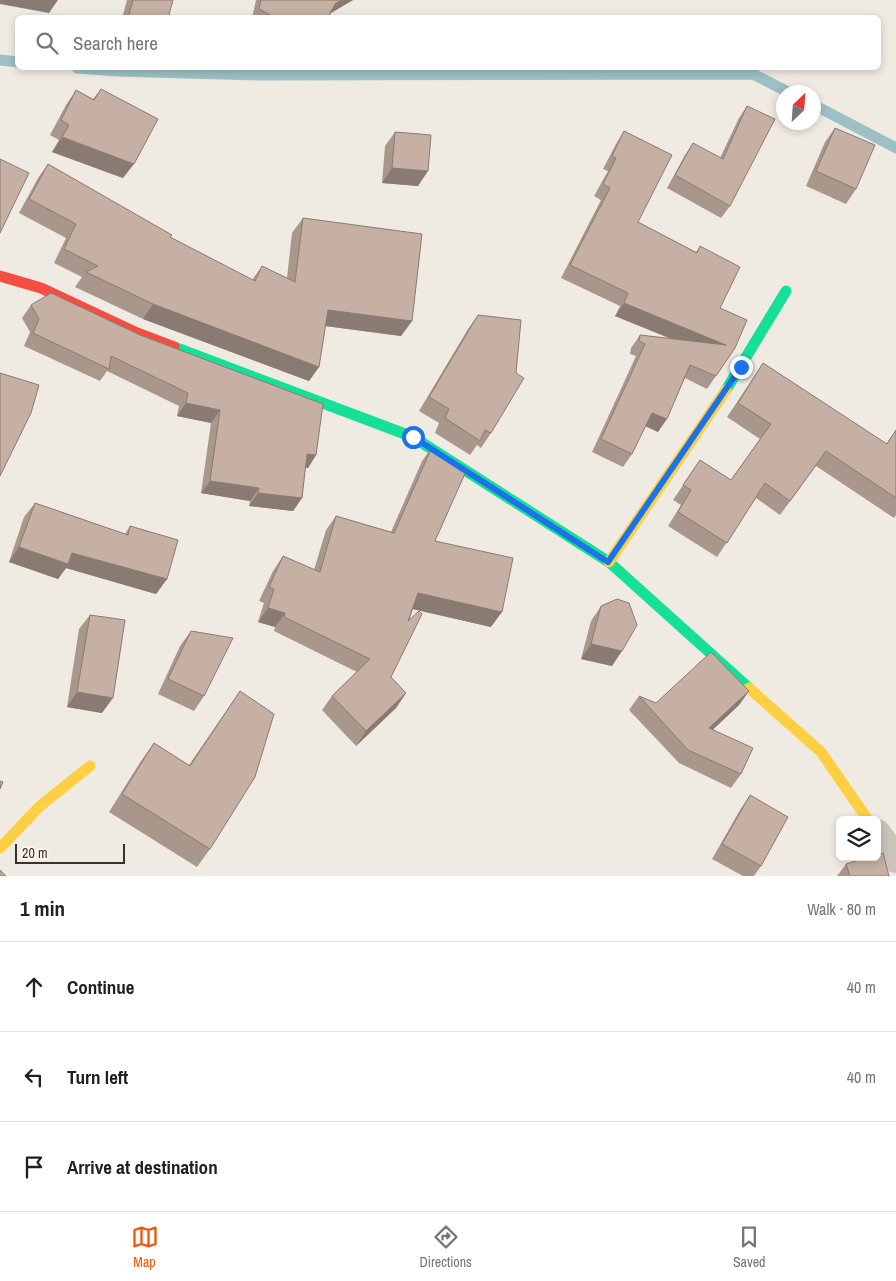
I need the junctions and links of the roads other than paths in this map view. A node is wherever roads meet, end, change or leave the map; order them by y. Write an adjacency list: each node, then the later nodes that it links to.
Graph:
1 (0, 276): 3 (street)
2 (786, 291): 3 (street)
3 (608, 562): 5 (street)
4 (90, 766): 7 (street)
5 (865, 816)
6 (881, 838): 8 (street)
7 (0, 848)
8 (896, 859)

